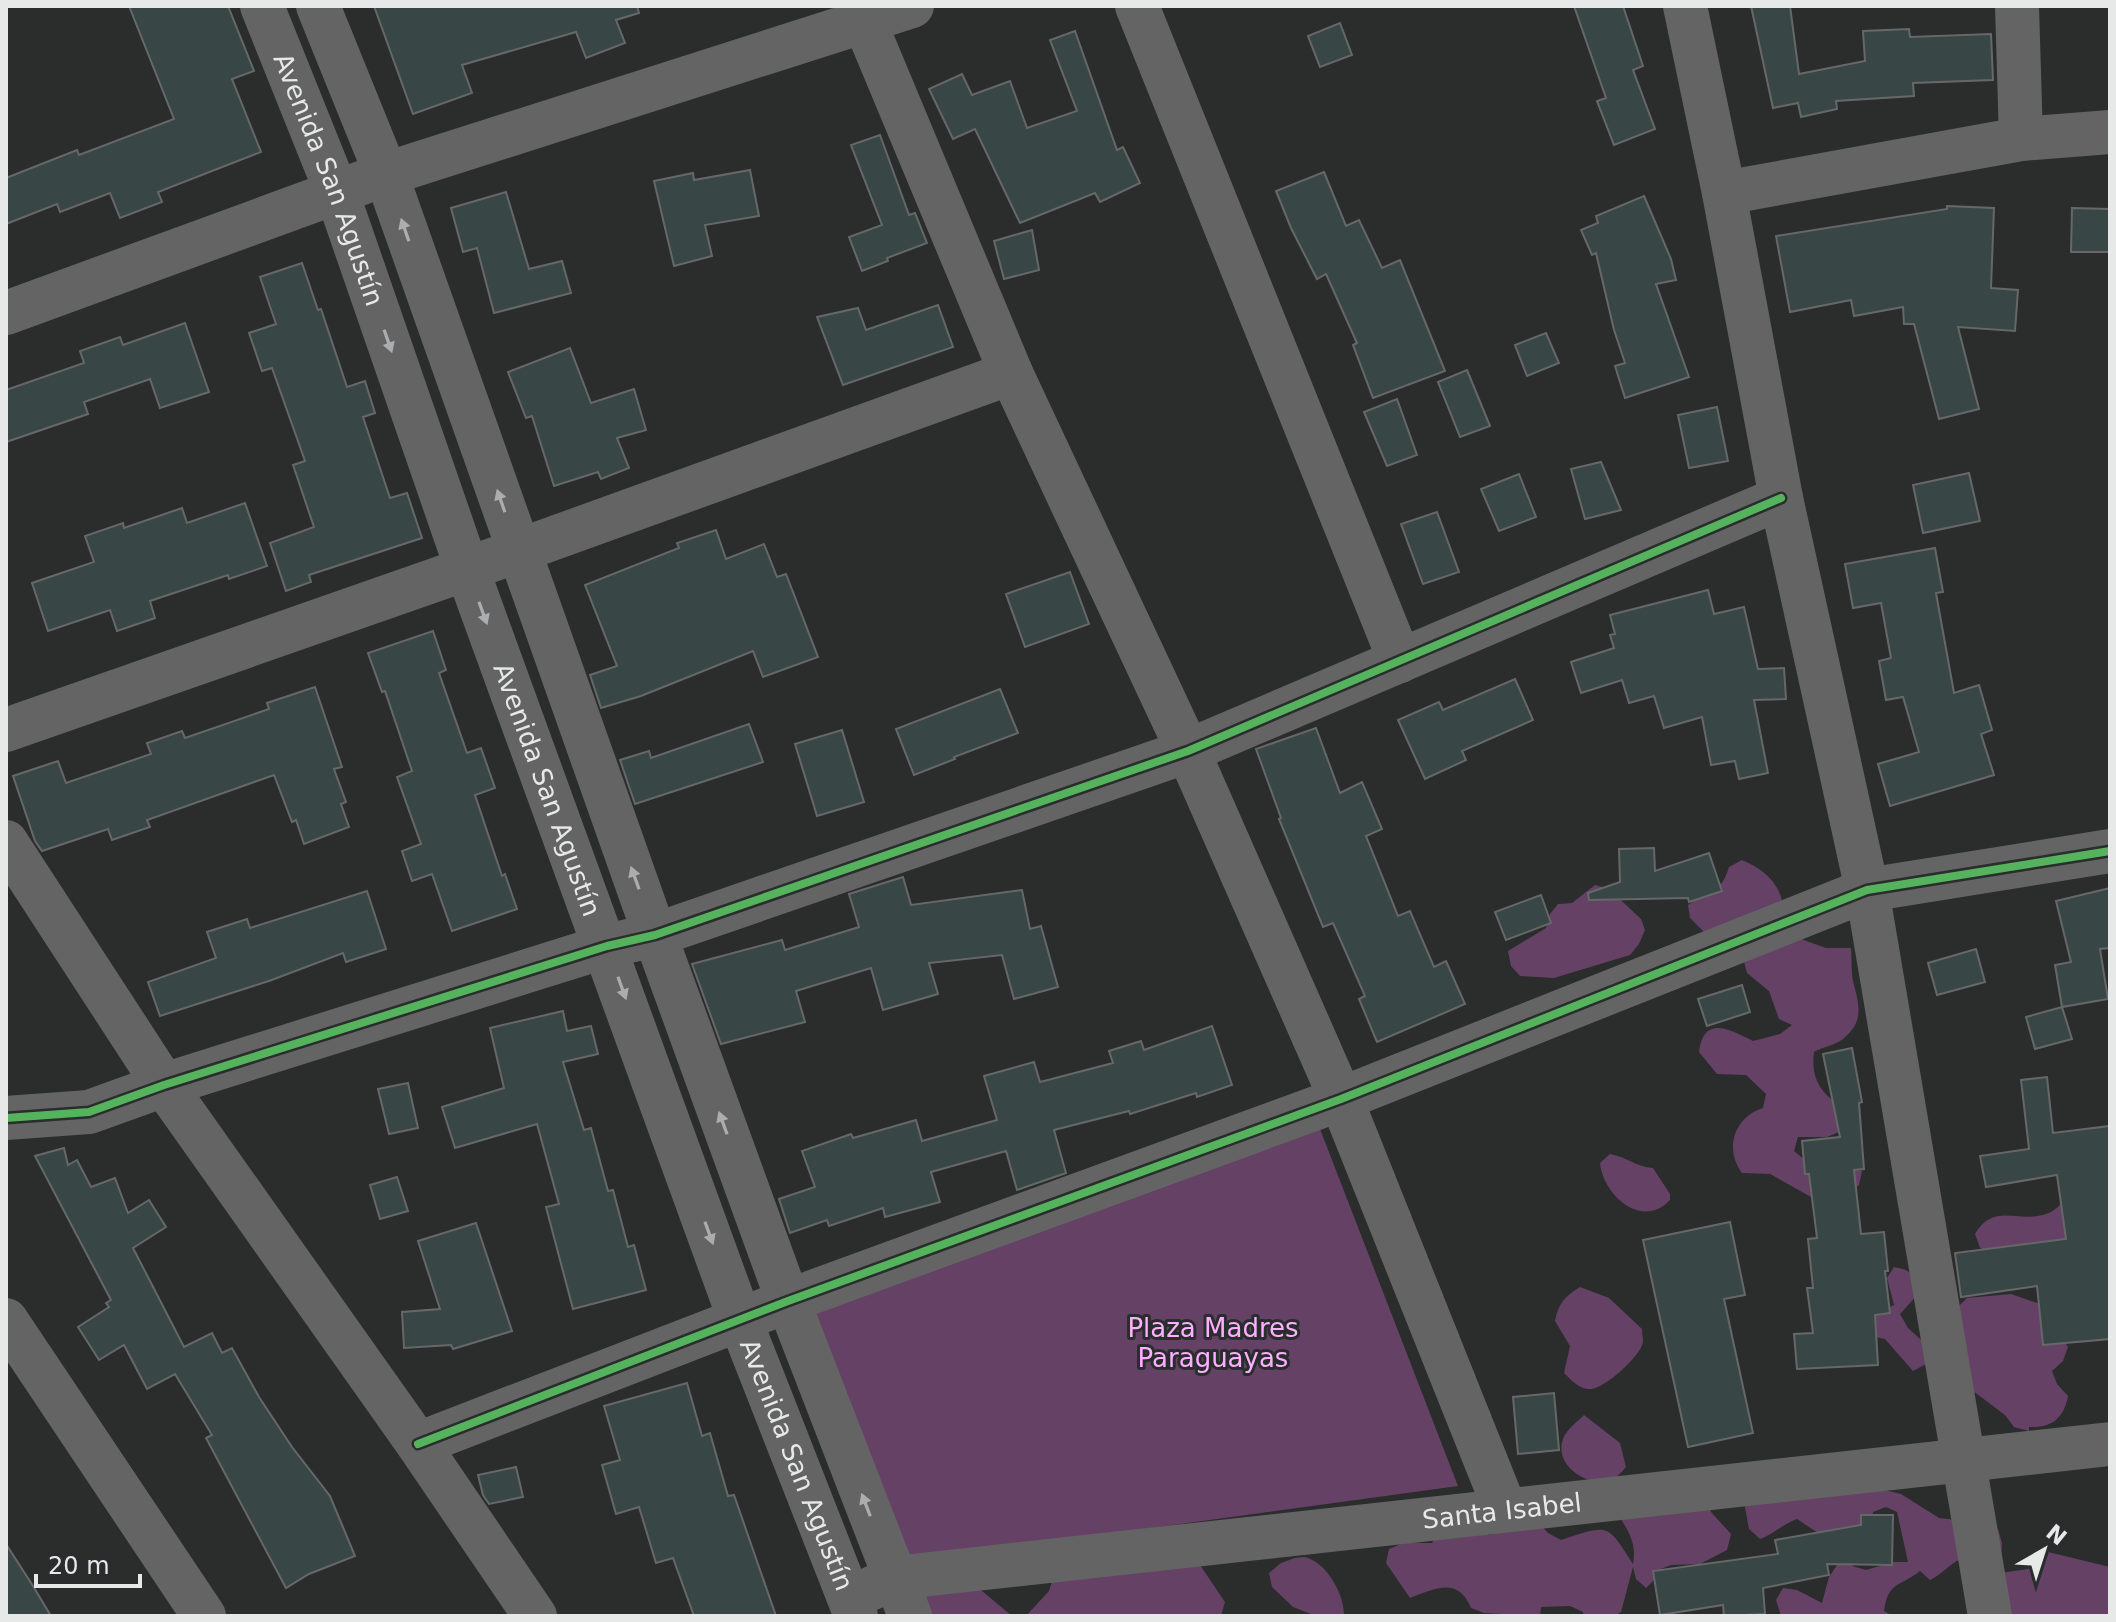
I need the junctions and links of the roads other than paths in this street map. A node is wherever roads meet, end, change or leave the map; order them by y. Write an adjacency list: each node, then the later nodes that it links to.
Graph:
1 (262, 6): 11 (street, Avenida San Agustín)
2 (318, 6): 10 (street, Avenida San Agustín)
3 (912, 6): 7 (street)
4 (1137, 6): 18 (street)
5 (1685, 6): 12 (street)
6 (2017, 6): 9 (street)
7 (862, 14): 10 (street); 14 (street)
8 (2110, 132): 9 (street)
9 (2021, 139): 12 (street)
10 (386, 174): 11 (street); 16 (street, Avenida San Agustín, one-way to 10)
11 (337, 193): 13 (street); 17 (street, Avenida San Agustín, one-way to 17)
12 (1724, 193): 15 (street)
13 (6, 313)
14 (1011, 373): 16 (street); 20 (street)
15 (1781, 498): 18 (street); 23 (street)
16 (518, 551): 17 (street); 24 (street, Avenida San Agustín, one-way to 16)
17 (467, 569): 19 (street); 25 (street, Avenida San Agustín, one-way to 25)
18 (1400, 661): 20 (street)
19 (6, 730)
20 (1188, 751): 24 (street); 27 (street)
21 (6, 842): 26 (street)
22 (2110, 851): 23 (street)
23 (1867, 890): 27 (street); 34 (street)
24 (655, 935): 25 (street); 29 (street, Avenida San Agustín, one-way to 24)
25 (607, 946): 26 (street); 31 (street, Avenida San Agustín, one-way to 31)
26 (164, 1085): 28 (street); 32 (street)
27 (1341, 1099): 29 (street); 35 (street)
28 (6, 1118)
29 (788, 1301): 31 (street); 36 (street, Avenida San Agustín, one-way to 29)
30 (6, 1320): 38 (street)
31 (740, 1320): 32 (street); 37 (street, Avenida San Agustín)
32 (418, 1444): 39 (street)
33 (2110, 1444): 34 (street, Santa Isabel)
34 (1964, 1461): 35 (street, Santa Isabel); 40 (street)
35 (1505, 1509): 36 (street, Santa Isabel)
36 (902, 1597): 37 (street, Santa Isabel)
37 (852, 1607)
38 (204, 1616)
39 (535, 1616)
40 (1990, 1616)

